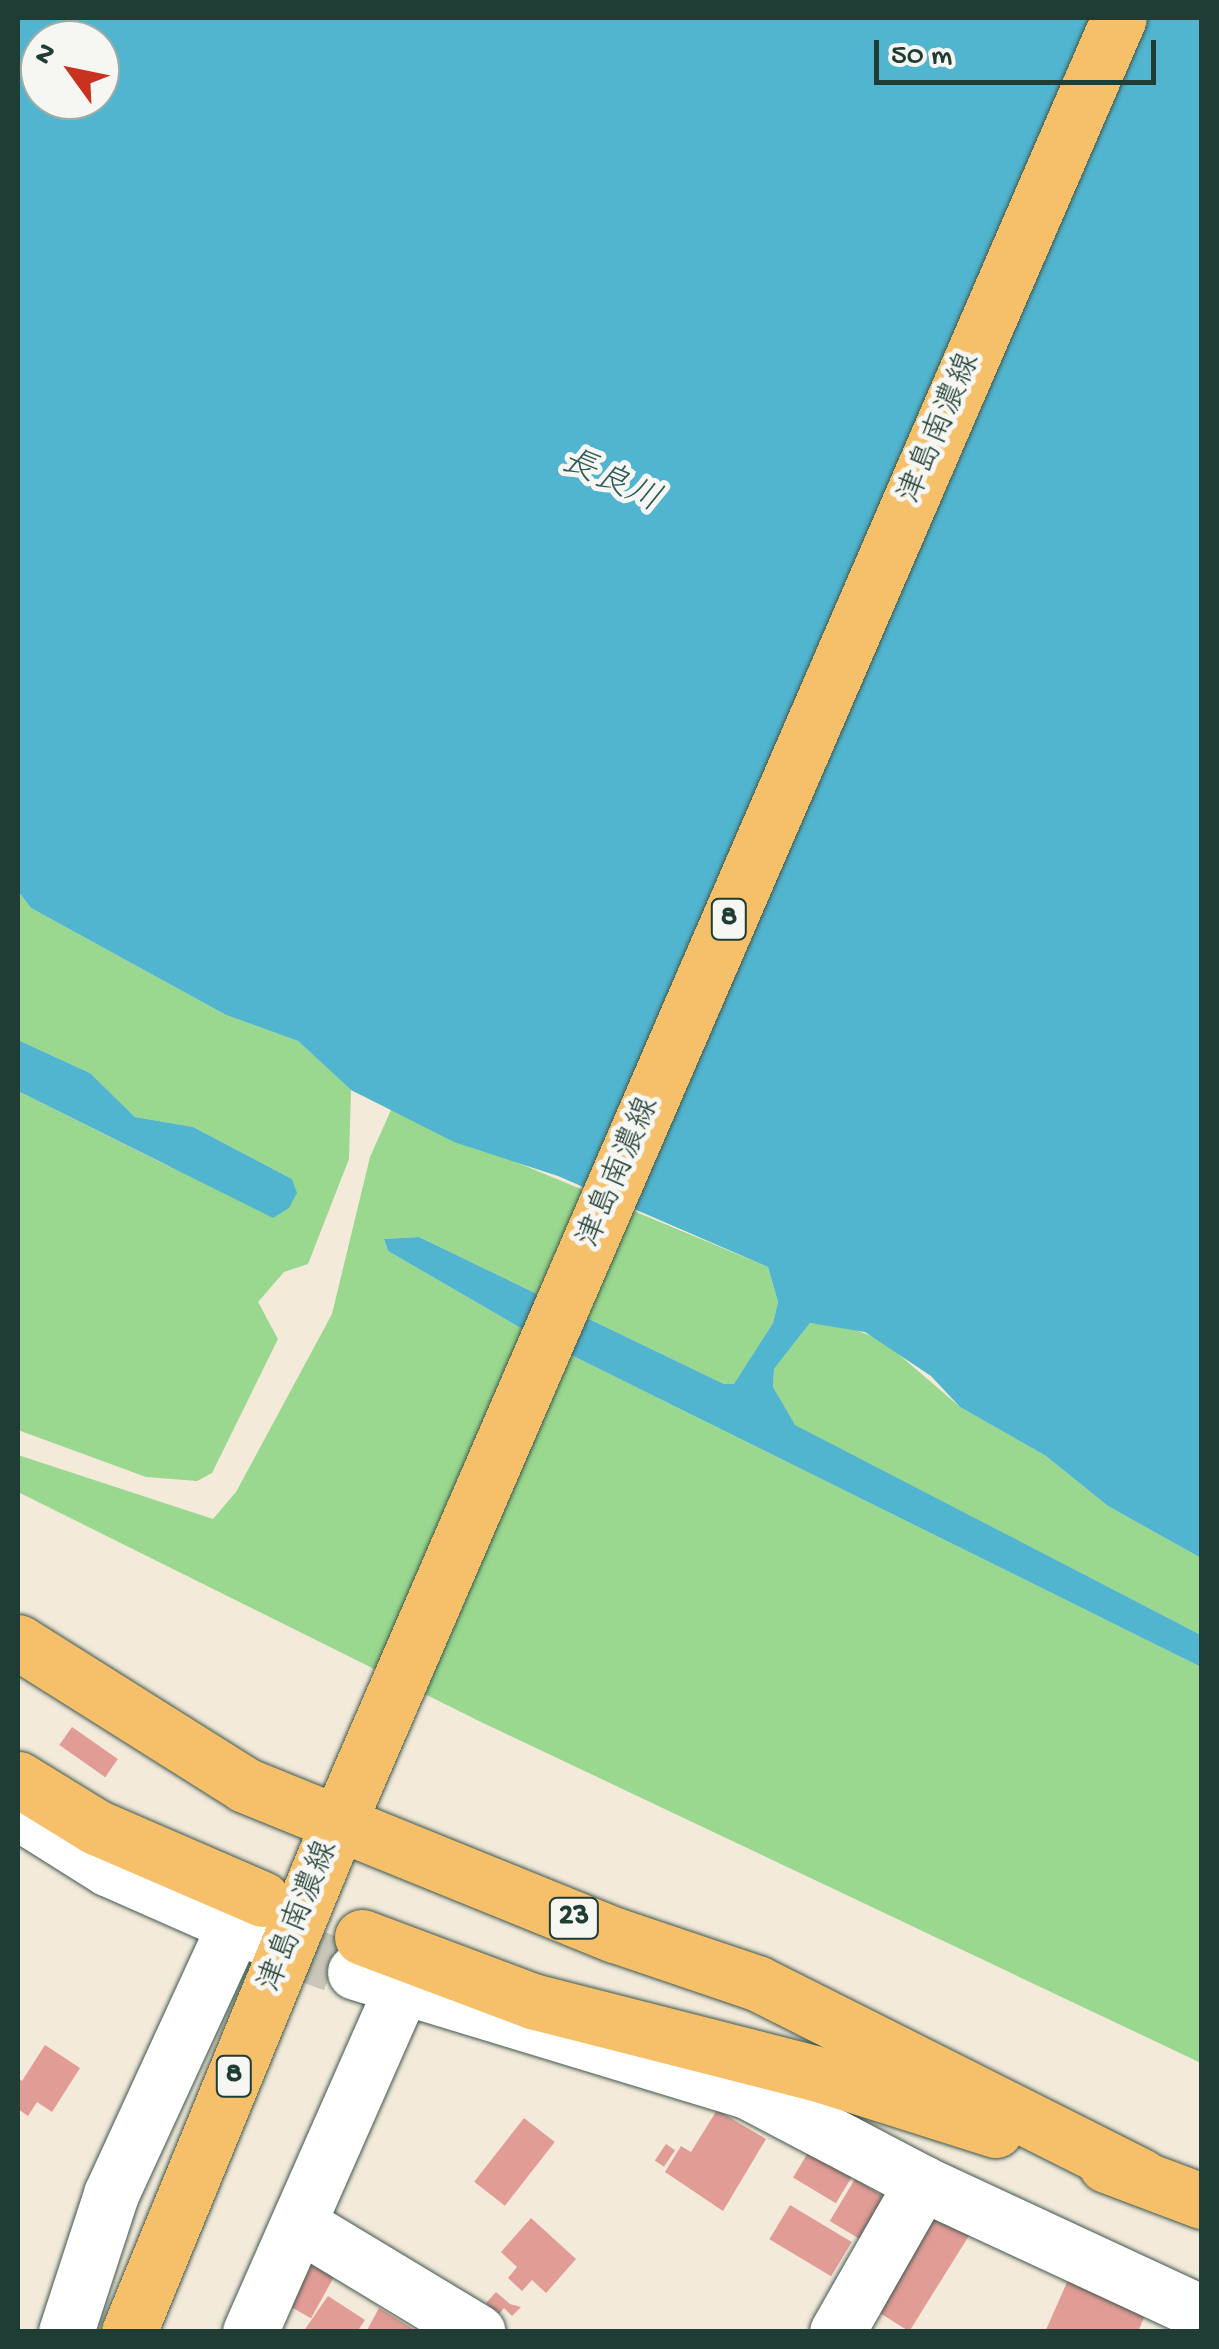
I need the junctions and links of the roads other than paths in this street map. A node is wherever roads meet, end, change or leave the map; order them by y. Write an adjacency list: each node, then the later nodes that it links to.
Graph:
1 (1119, 18): 5 (main road, 津島南濃線 / 8)
2 (18, 1642): 5 (main road, 23)
3 (18, 1779): 6 (main road)
4 (18, 1812): 6 (street)
5 (339, 1822): 8 (main road, 23); 14 (main road, 津島南濃線 / 8)
6 (259, 1923): 13 (street)
7 (373, 1967): 8 (main road); 9 (street); 11 (street)
8 (1140, 2176): 10 (main road, 23)
9 (922, 2184): 12 (street); 17 (street)
10 (1202, 2201)
11 (302, 2226): 15 (street); 16 (street)
12 (1202, 2313)
13 (66, 2332)
14 (130, 2332)
15 (250, 2332)
16 (478, 2332)
17 (837, 2332)

